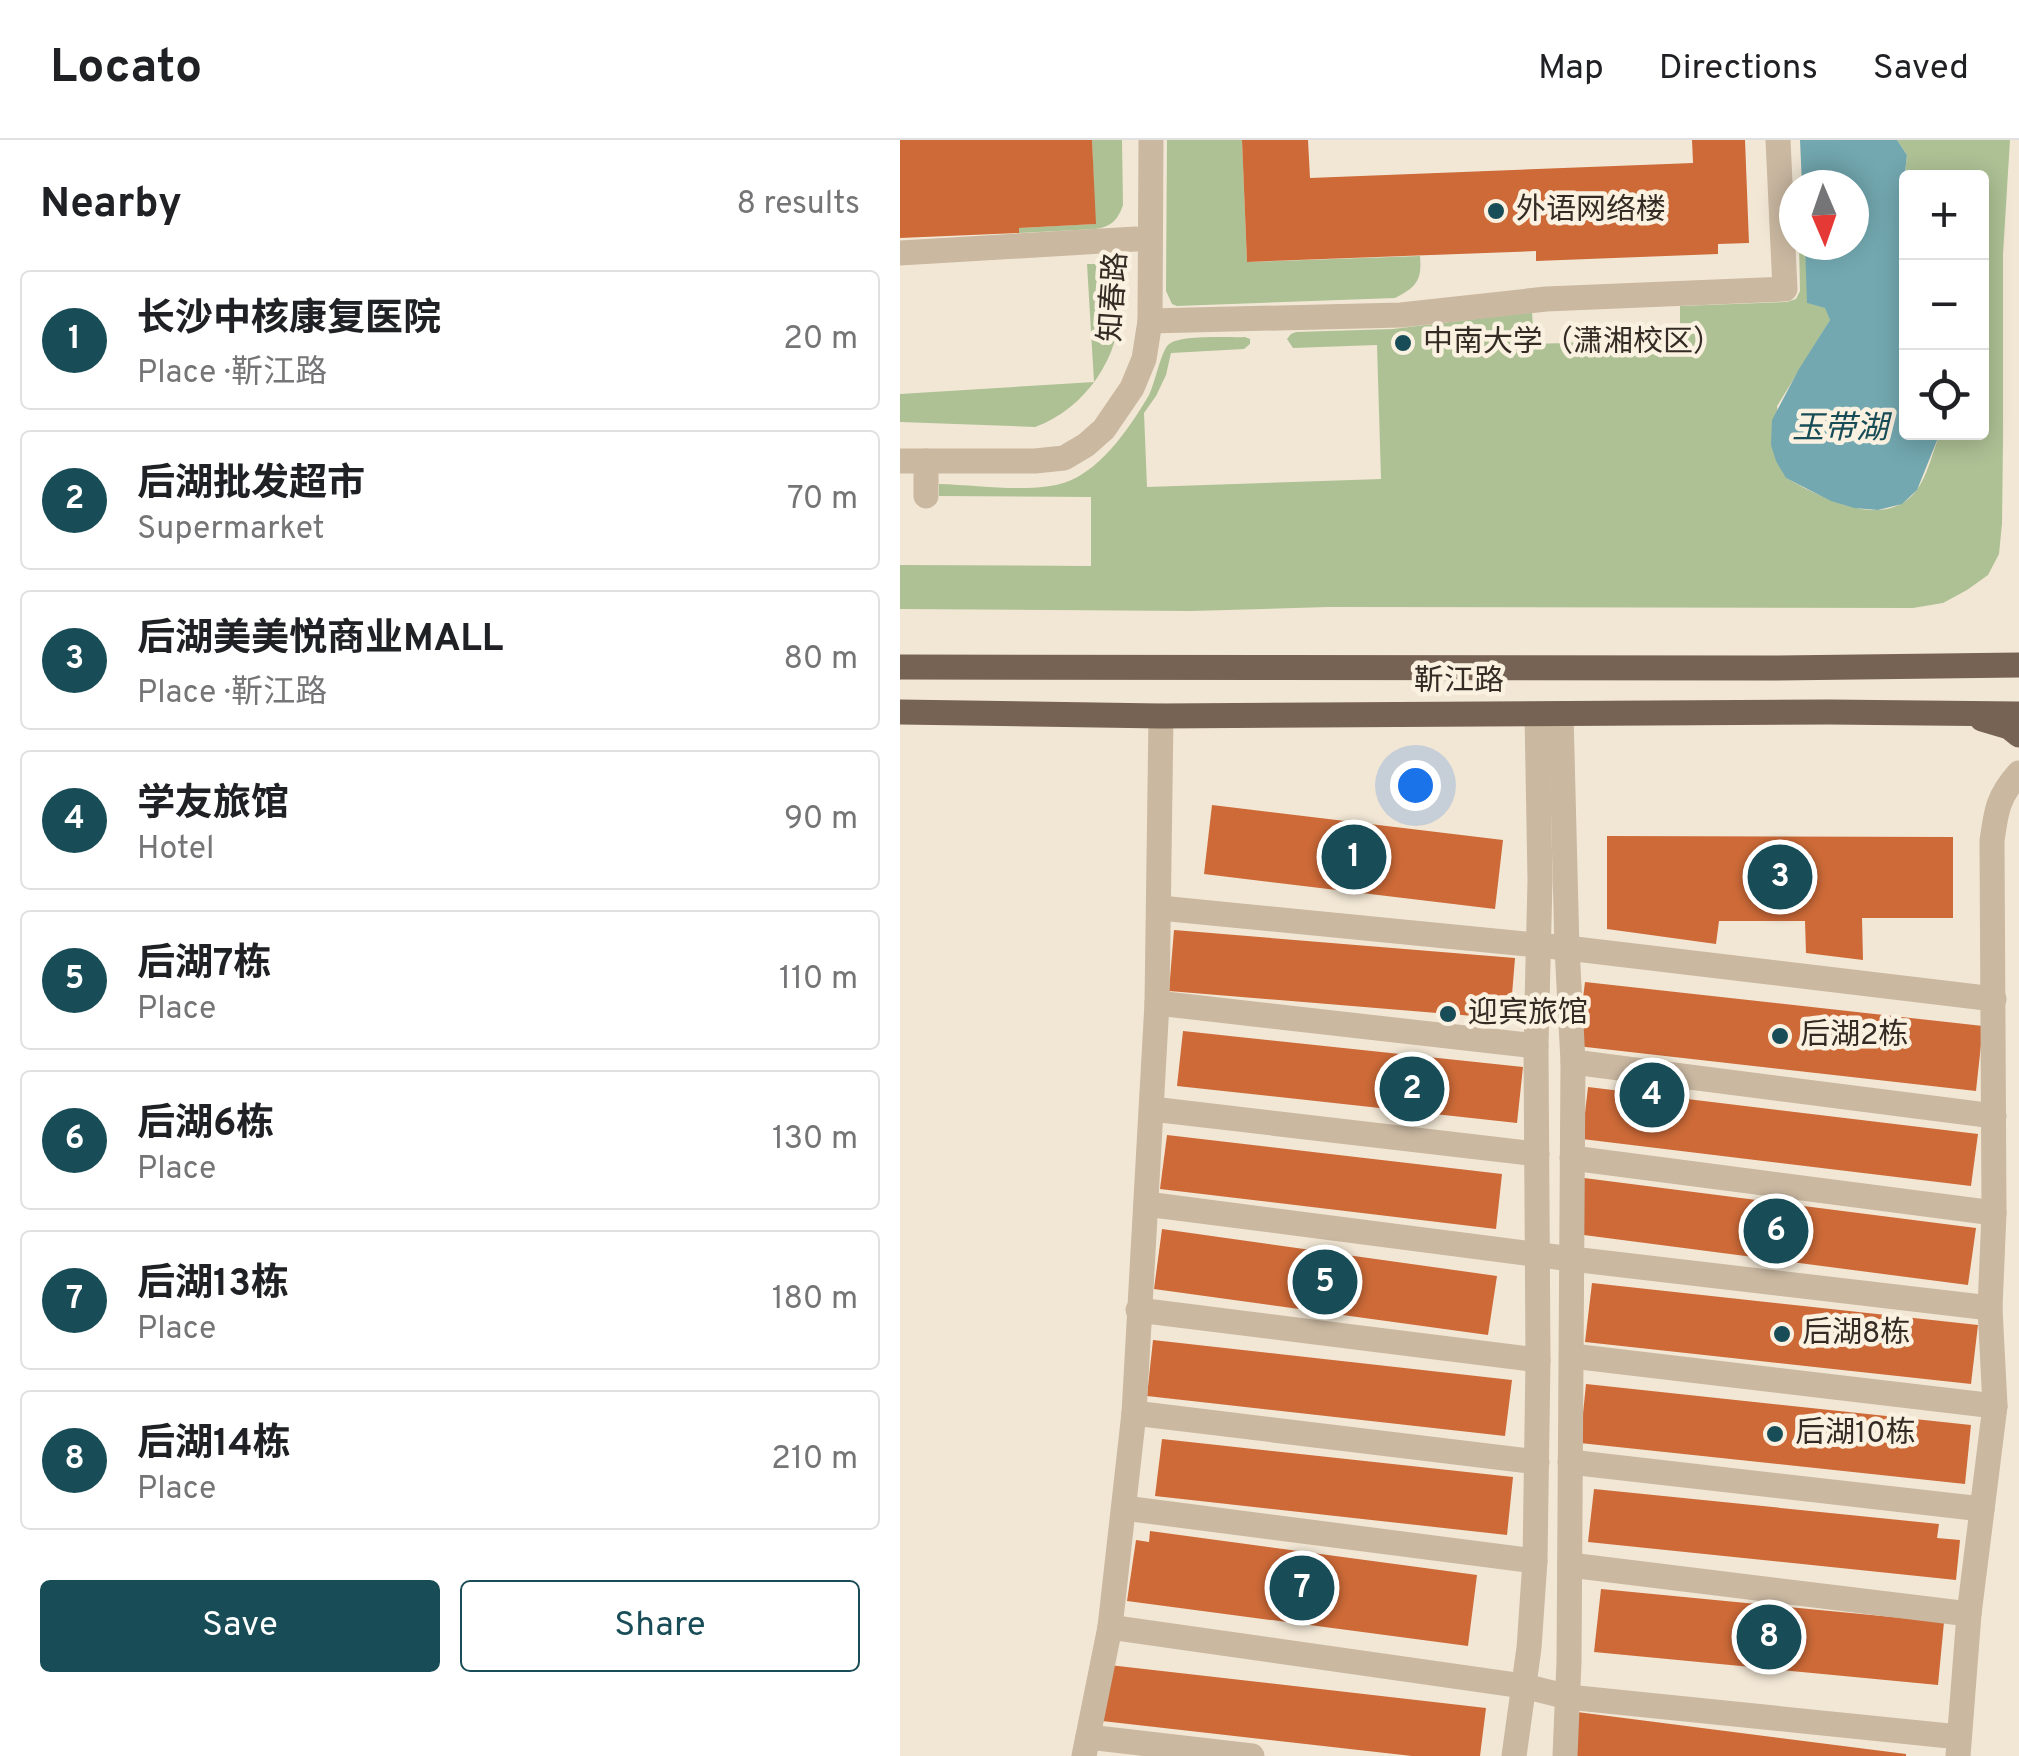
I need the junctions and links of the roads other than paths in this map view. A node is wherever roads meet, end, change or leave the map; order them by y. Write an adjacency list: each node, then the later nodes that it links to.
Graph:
1 (1137, 140): 4 (street)
2 (1151, 140): 6 (street, 知春路)
3 (1778, 140): 6 (street)
4 (1136, 239): 5 (street); 7 (street)
5 (900, 254)
6 (1150, 322): 9 (street, 知春路)
7 (900, 446)
8 (900, 461): 9 (street, 知春路)
9 (926, 461): 10 (street)
10 (926, 496)
11 (2019, 654): 12 (main road)
12 (1946, 666): 13 (main road); 14 (main road)
13 (2019, 666)
14 (900, 667)
15 (900, 712): 19 (main road, 靳江路)
16 (1948, 713): 17 (main road, 靳江路); 18 (main road, 靳江路); 20 (main road)
17 (1549, 714): 19 (main road, 靳江路); 23 (street); 24 (street)
18 (2019, 714)
19 (1162, 716): 22 (street)
20 (2019, 735)
21 (2019, 772): 25 (street)
22 (1160, 908): 23 (street); 26 (street)
23 (1537, 946): 24 (street); 27 (street)
24 (1567, 948): 25 (street); 28 (street)
25 (1994, 999): 30 (street)
26 (1158, 1003): 27 (street); 29 (street)
27 (1536, 1046): 31 (street)
28 (1574, 1062): 30 (street); 32 (street)
29 (1152, 1109): 31 (street); 33 (street)
30 (1994, 1116): 34 (street)
31 (1537, 1154): 35 (street)
32 (1572, 1158): 34 (street); 36 (street)
33 (1146, 1204): 35 (street); 38 (street)
34 (1994, 1213): 37 (street)
35 (1538, 1254): 36 (street); 40 (street)
36 (1572, 1259): 37 (street); 39 (street)
37 (1990, 1308): 41 (street)
38 (1138, 1310): 40 (street); 42 (street)
39 (1572, 1356): 41 (street); 44 (street)
40 (1538, 1360): 43 (street)
41 (1995, 1406): 46 (street)
42 (1134, 1413): 43 (street); 45 (street)
43 (1537, 1462): 47 (street)
44 (1570, 1462): 46 (street); 48 (street)
45 (1124, 1508): 47 (street); 50 (street)
46 (1982, 1508): 49 (street)
47 (1535, 1561): 51 (street)
48 (1570, 1565): 49 (street); 52 (street)
49 (1970, 1614): 53 (street)
50 (1110, 1627): 51 (street); 54 (street)
51 (1524, 1686): 52 (street); 56 (street)
52 (1568, 1697): 53 (street); 57 (street)
53 (1958, 1746)
54 (1086, 1747): 55 (street)
55 (1252, 1756)
56 (1514, 1756)
57 (1565, 1756)

